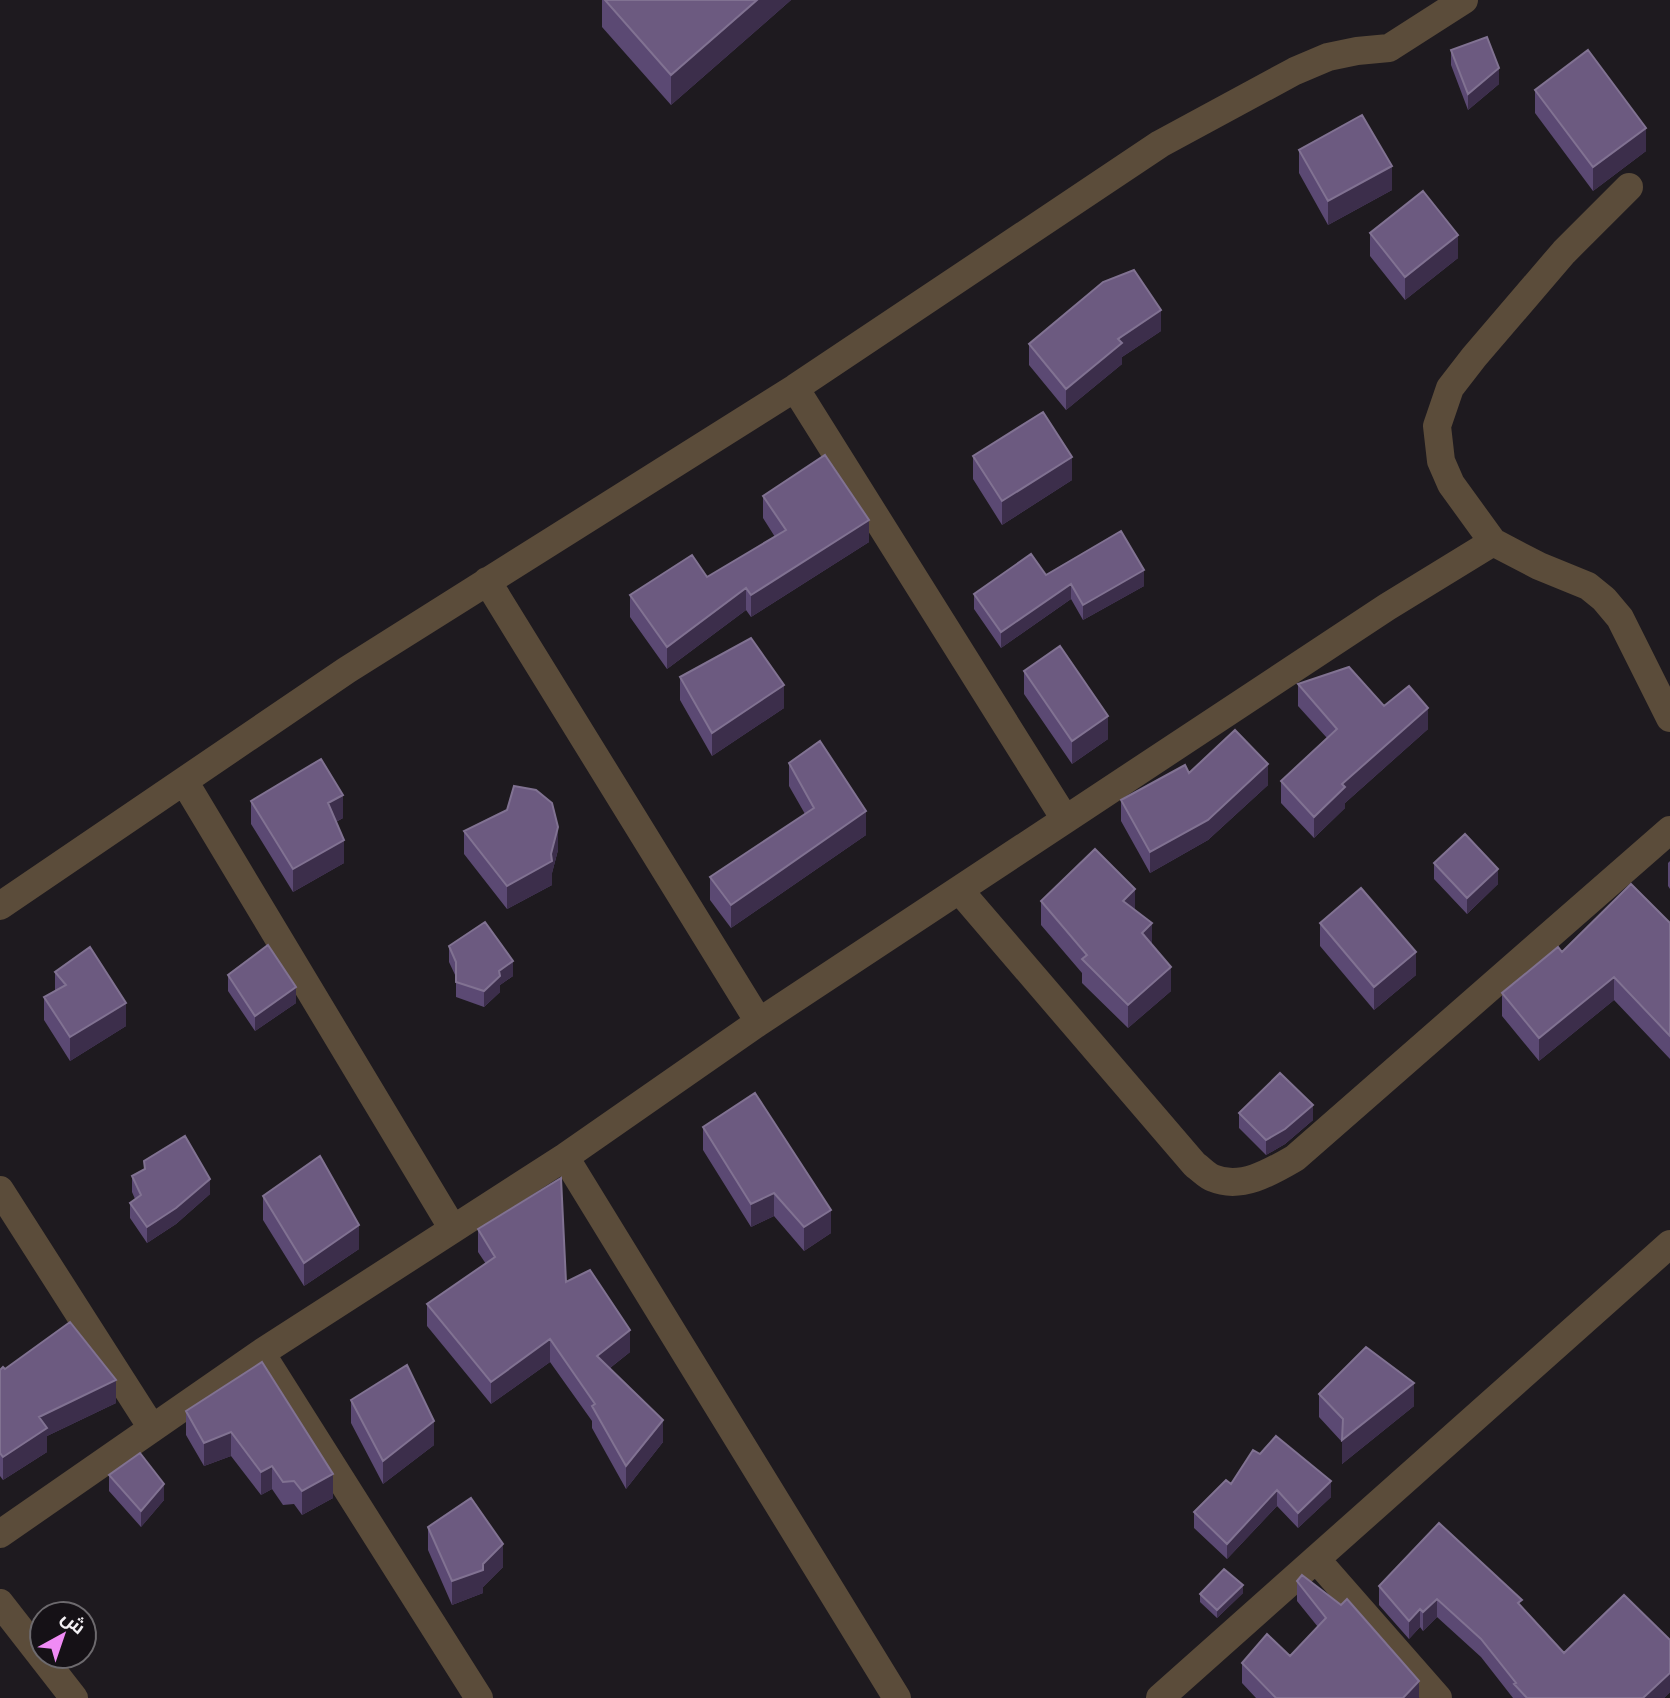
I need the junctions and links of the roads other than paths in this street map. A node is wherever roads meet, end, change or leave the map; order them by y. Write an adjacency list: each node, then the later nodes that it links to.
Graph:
1 (1464, 0): 3 (street)
2 (1629, 187): 4 (street)
3 (794, 388): 5 (street); 8 (street)
4 (1493, 542): 6 (street); 8 (street)
5 (486, 581): 7 (street); 12 (street)
6 (1670, 718)
7 (184, 781): 11 (street); 15 (street)
8 (1065, 819): 10 (street)
9 (1670, 830): 10 (street)
10 (960, 891): 12 (street)
11 (0, 906)
12 (759, 1022): 13 (street)
13 (565, 1157): 15 (street); 24 (street)
14 (0, 1190): 18 (street)
15 (453, 1229): 17 (street)
16 (1670, 1244): 20 (street)
17 (261, 1353): 18 (street); 23 (street)
18 (152, 1428): 19 (street)
19 (0, 1534)
20 (1316, 1559): 25 (street); 26 (street)
21 (0, 1603): 22 (street)
22 (74, 1698)
23 (479, 1698)
24 (897, 1698)
25 (1160, 1698)
26 (1438, 1698)

